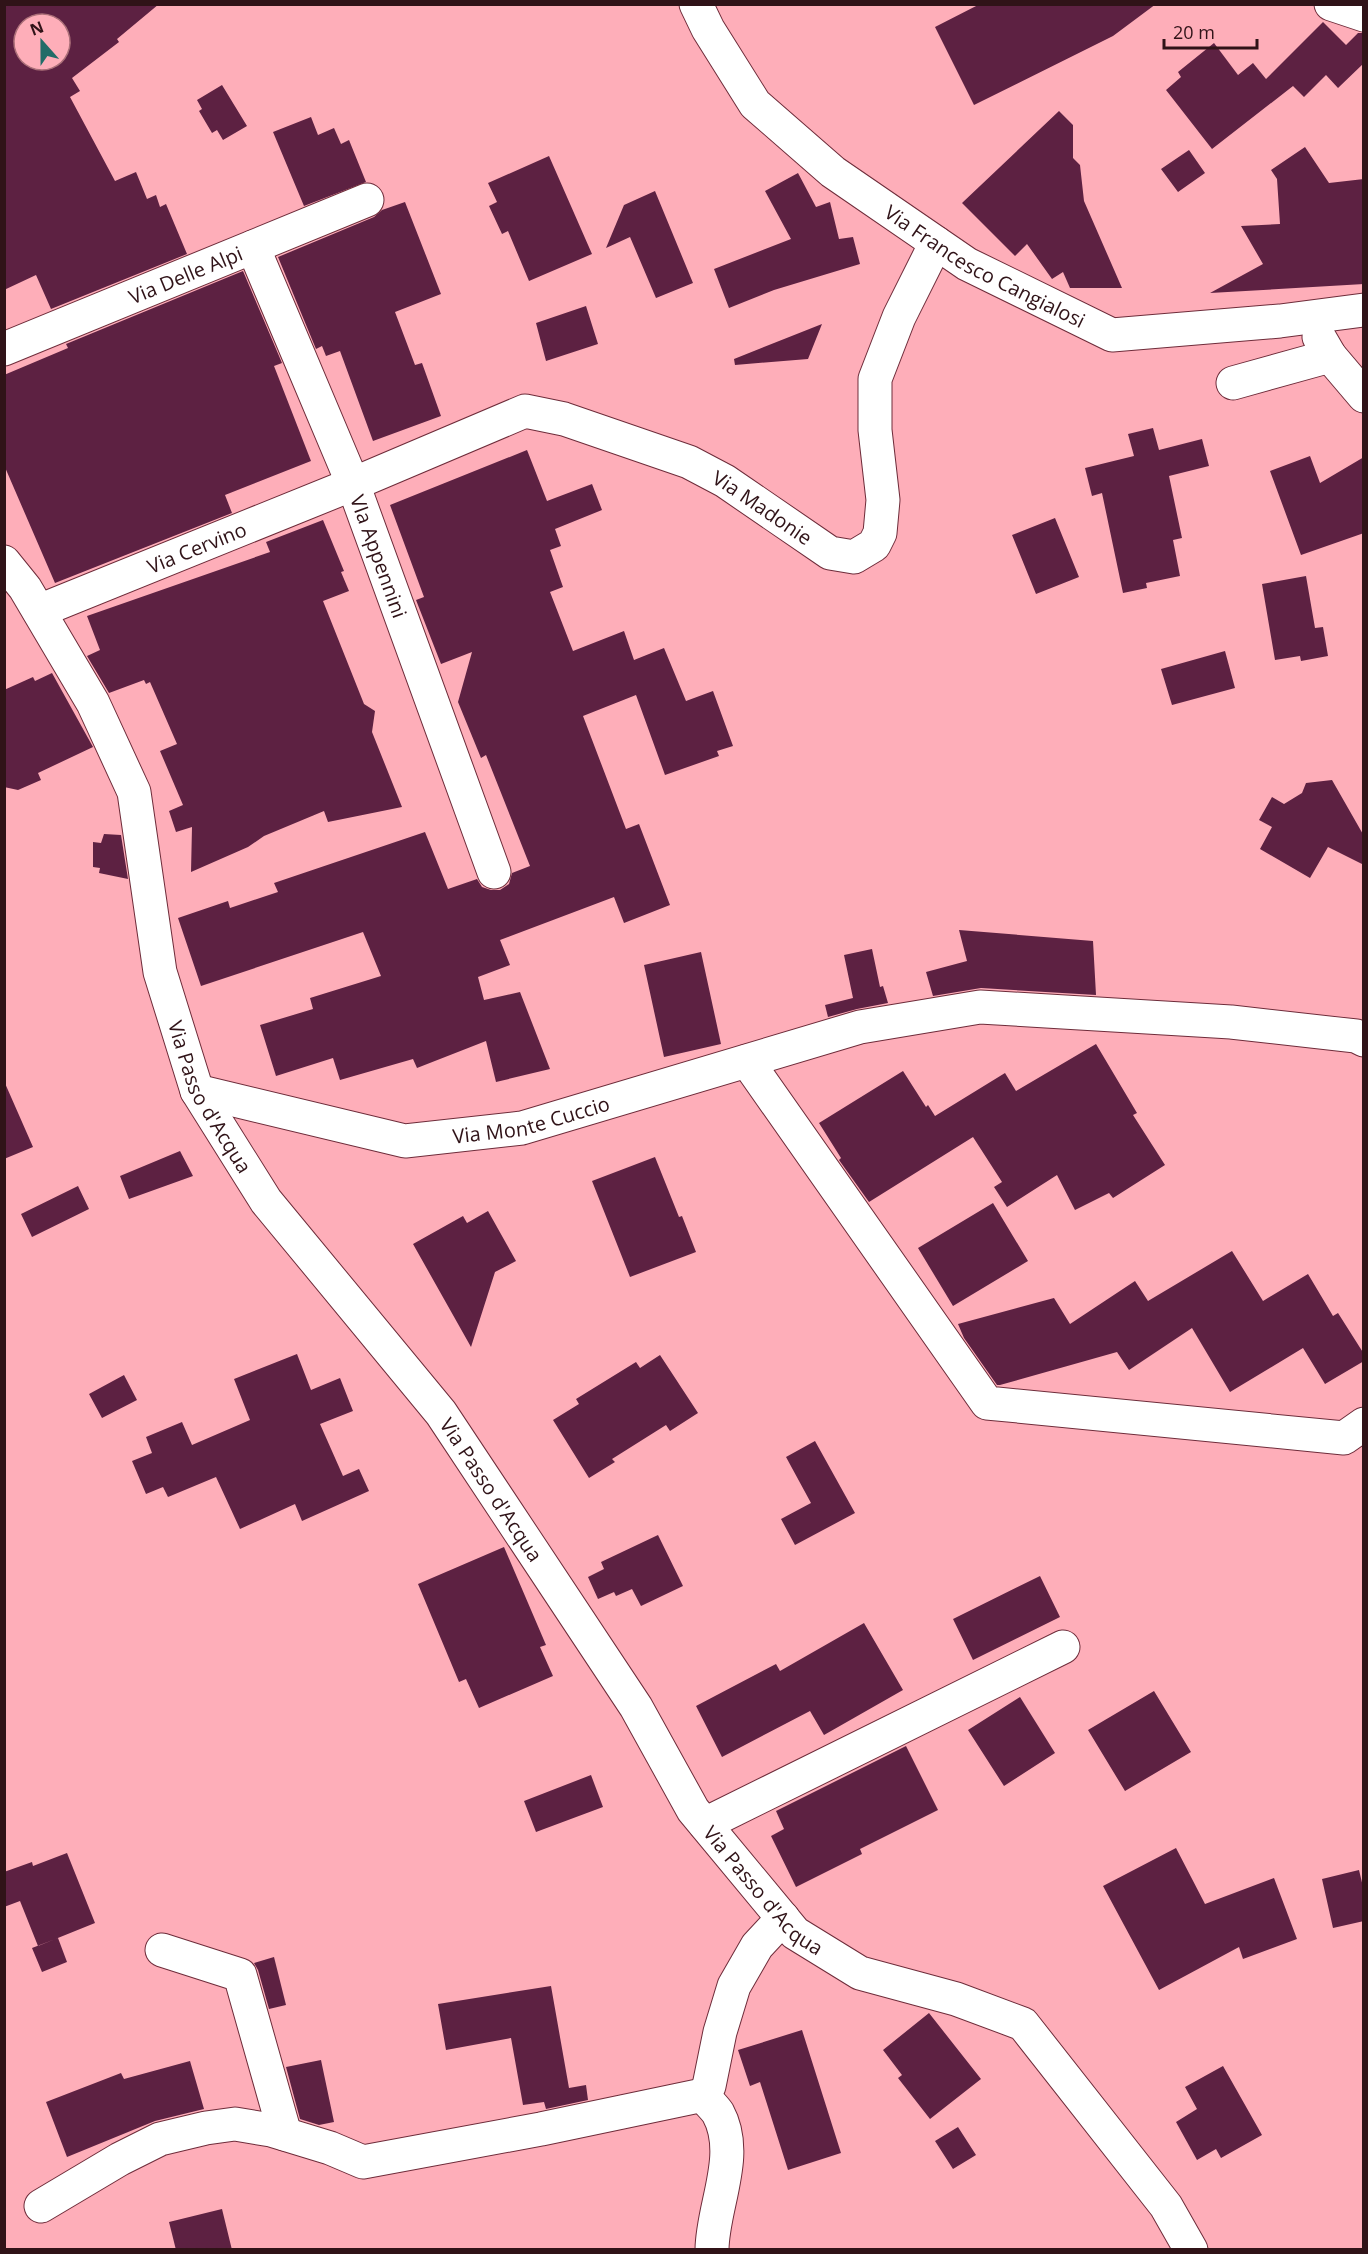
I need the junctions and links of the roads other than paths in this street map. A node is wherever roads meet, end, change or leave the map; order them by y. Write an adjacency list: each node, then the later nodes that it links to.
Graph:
1 (696, 4): 5 (street, Via Francesco Cangialosi)
2 (1331, 4): 3 (street)
3 (1364, 15)
4 (367, 200): 6 (street, Via Delle Alpi)
5 (936, 243): 8 (street, Via Francesco Cangialosi); 13 (street, Via Madonie)
6 (253, 247): 9 (street, Via Delle Alpi); 13 (street, VIa Appennini)
7 (1364, 310): 8 (street, Via Francesco Cangialosi)
8 (1308, 318): 10 (street)
9 (4, 349)
10 (1330, 356): 11 (street); 12 (street)
11 (1233, 383)
12 (1364, 396)
13 (353, 484): 15 (street, Via Cervino); 16 (street, VIa Appennini)
14 (4, 562): 15 (street, Via Passo d'Acqua)
15 (39, 611): 19 (street, Via Passo d'Acqua)
16 (494, 872)
17 (1364, 1040): 18 (street, Via Monte Cuccio)
18 (747, 1061): 19 (street, Via Monte Cuccio); 20 (street)
19 (197, 1091): 22 (street, Via Passo d'Acqua)
20 (1364, 1424)
21 (1063, 1647): 22 (street)
22 (705, 1824): 23 (street, Via Passo d'Acqua)
23 (783, 1918): 25 (street); 29 (street, Via Passo d'Acqua)
24 (162, 1950): 26 (street)
25 (702, 2096): 26 (street); 28 (street)
26 (285, 2134): 27 (street)
27 (41, 2206)
28 (712, 2250)
29 (1191, 2250)

